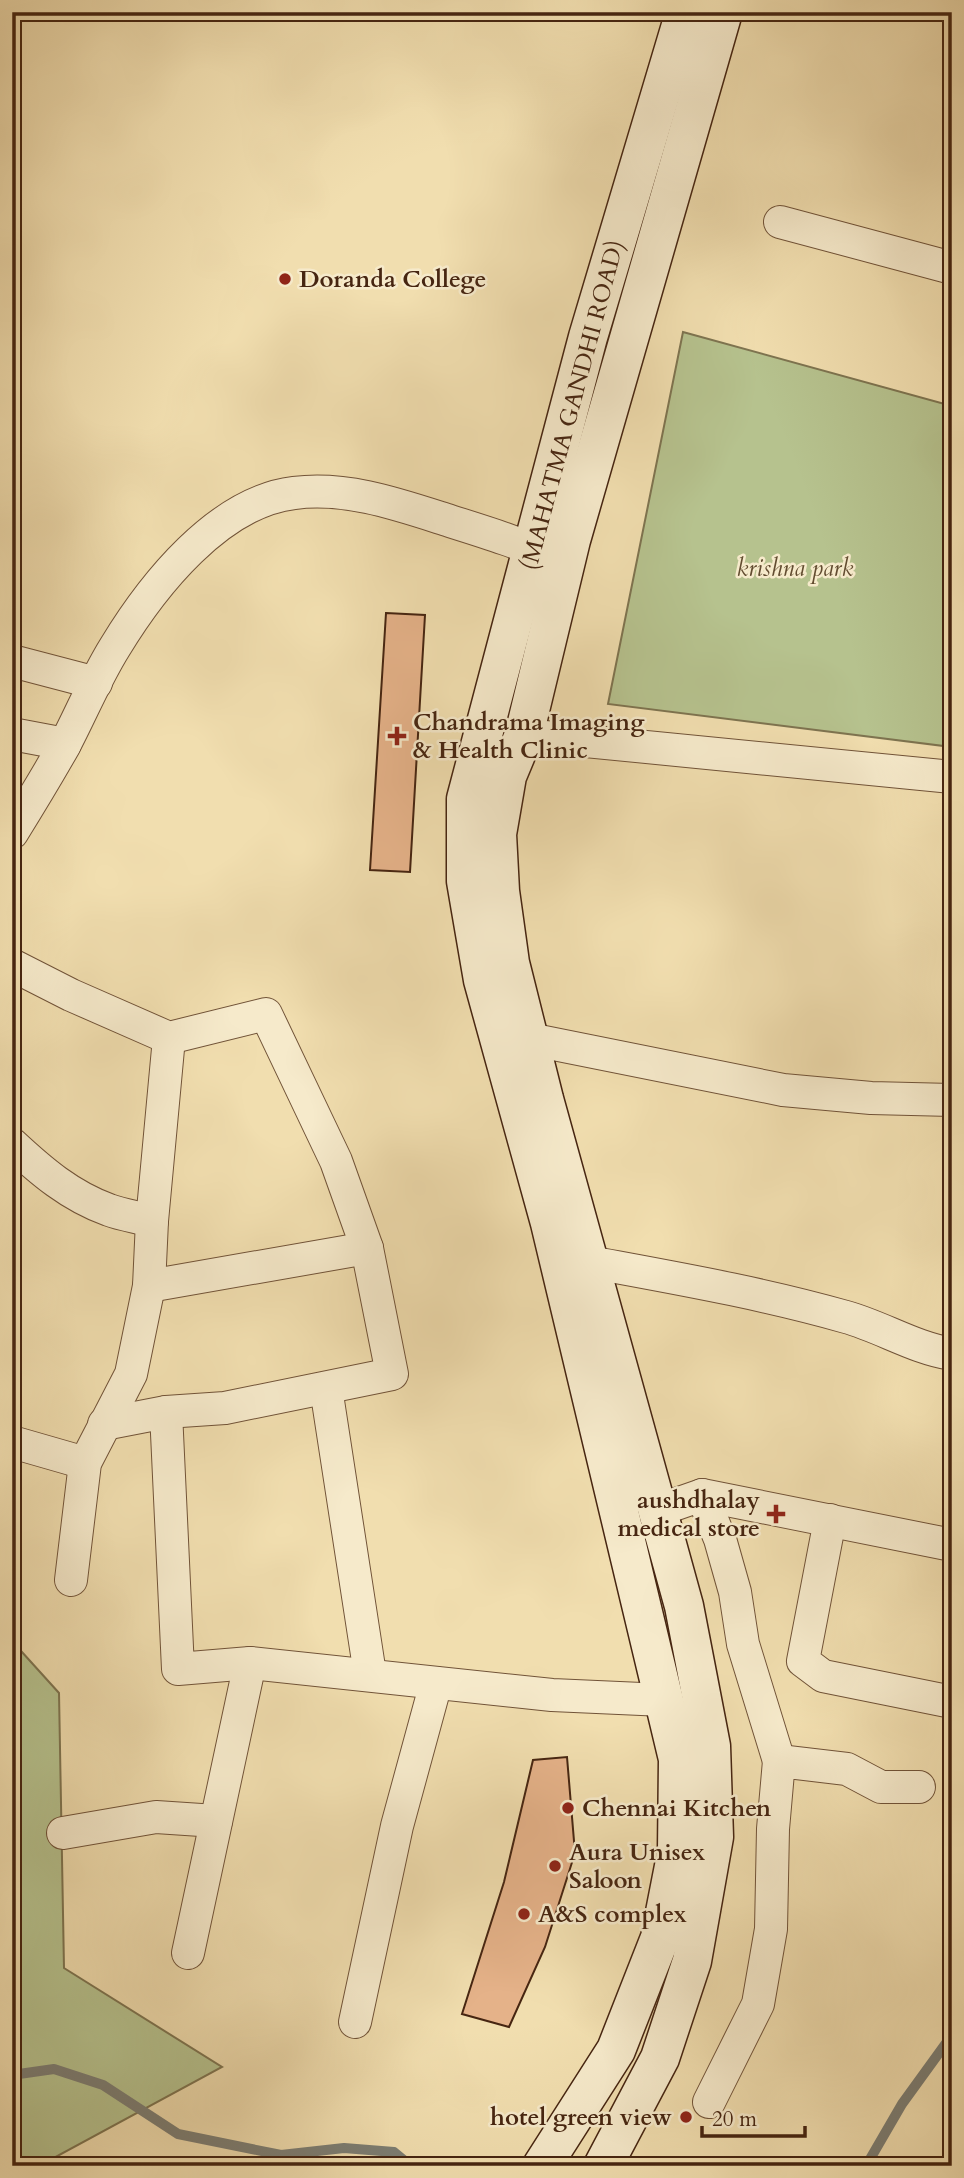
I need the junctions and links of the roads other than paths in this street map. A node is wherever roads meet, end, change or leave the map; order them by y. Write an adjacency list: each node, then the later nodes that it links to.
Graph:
1 (685, 12): 5 (main road, (MAHATMA GANDHI ROAD))
2 (723, 12): 5 (main road)
3 (780, 222): 4 (street)
4 (952, 268)
5 (549, 556): 7 (street); 9 (main road); 36 (main road, (MAHATMA GANDHI ROAD))
6 (12, 661): 7 (street)
7 (96, 684): 10 (street)
8 (12, 734): 10 (street)
9 (524, 735): 11 (street); 15 (main road)
10 (65, 744): 12 (street)
11 (952, 777)
12 (12, 833)
13 (12, 965): 14 (street)
14 (169, 1038): 18 (street); 19 (street)
15 (529, 1039): 16 (street); 20 (main road)
16 (952, 1100)
17 (12, 1144): 18 (street)
18 (152, 1221): 21 (street)
19 (366, 1248): 21 (street); 23 (street)
20 (589, 1262): 22 (street); 29 (main road)
21 (149, 1286): 25 (street)
22 (952, 1354)
23 (326, 1388): 24 (street); 34 (street)
24 (166, 1412): 25 (street); 33 (street)
25 (104, 1424): 27 (street)
26 (12, 1442): 27 (street)
27 (85, 1463): 32 (street)
28 (702, 1495): 29 (street); 30 (street); 38 (street)
29 (659, 1510): 45 (main road)
30 (830, 1520): 31 (street); 37 (street)
31 (952, 1545)
32 (71, 1580)
33 (250, 1663): 34 (street); 40 (street)
34 (370, 1674): 35 (street)
35 (436, 1682): 36 (street); 43 (street)
36 (664, 1700): 46 (main road, (MAHATMA GANDHI ROAD))
37 (952, 1702)
38 (779, 1761): 39 (street); 44 (street)
39 (919, 1787)
40 (216, 1821): 41 (street); 42 (street)
41 (63, 1833)
42 (188, 1953)
43 (355, 2022)
44 (709, 2102)
45 (607, 2158)
46 (542, 2166)

